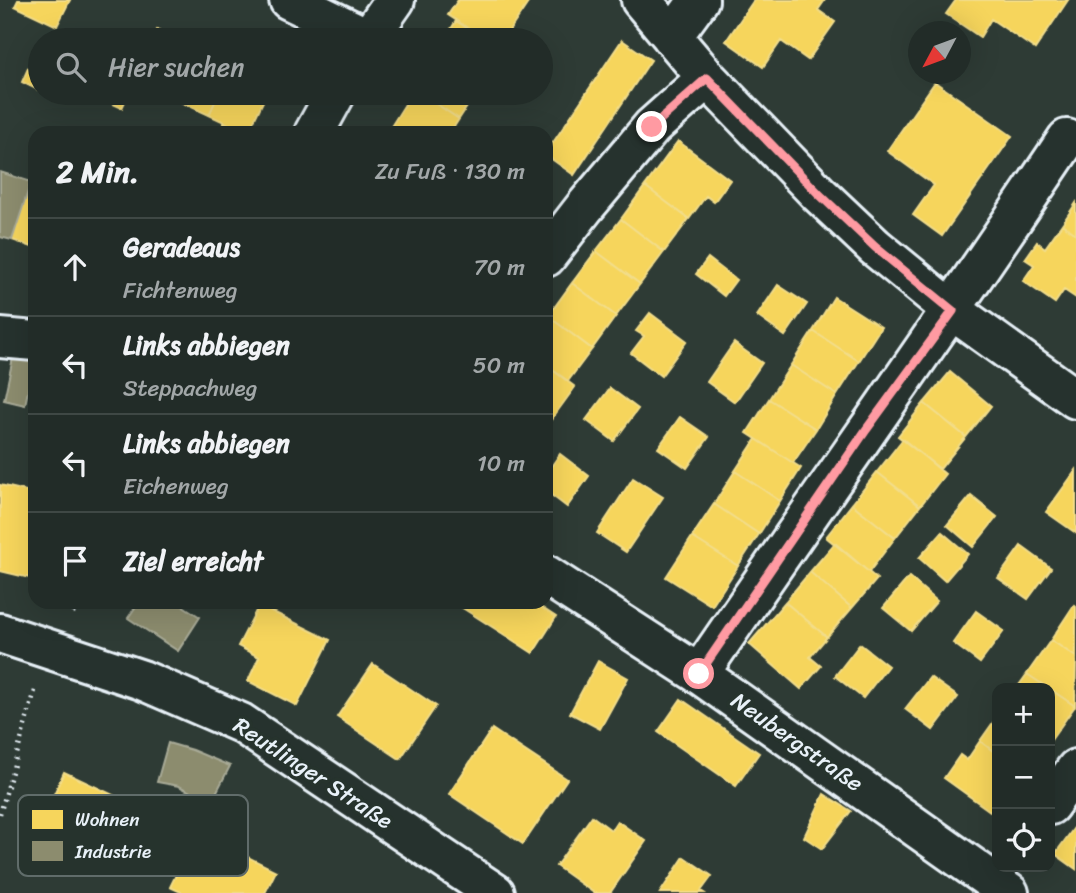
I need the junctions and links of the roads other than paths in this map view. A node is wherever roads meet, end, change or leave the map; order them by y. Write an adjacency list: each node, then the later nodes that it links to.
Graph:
1 (289, 0): 5 (street)
2 (395, 0): 6 (street)
3 (641, 0): 7 (street)
4 (699, 0): 7 (street)
5 (345, 28)
6 (375, 28)
7 (672, 37): 8 (street)
8 (707, 78): 12 (street); 13 (street)
9 (329, 105): 10 (street)
10 (317, 126)
11 (1068, 139): 13 (street)
12 (553, 248)
13 (953, 311): 16 (street); 19 (street)
14 (0, 338): 15 (street)
15 (28, 340)
16 (1076, 399)
17 (553, 580): 19 (street, Neubergstraße)
18 (0, 633): 23 (street, Reutlinger Straße)
19 (699, 674): 22 (street, Neubergstraße)
20 (1076, 769): 21 (street)
21 (1055, 798)
22 (1003, 881)
23 (495, 893)

